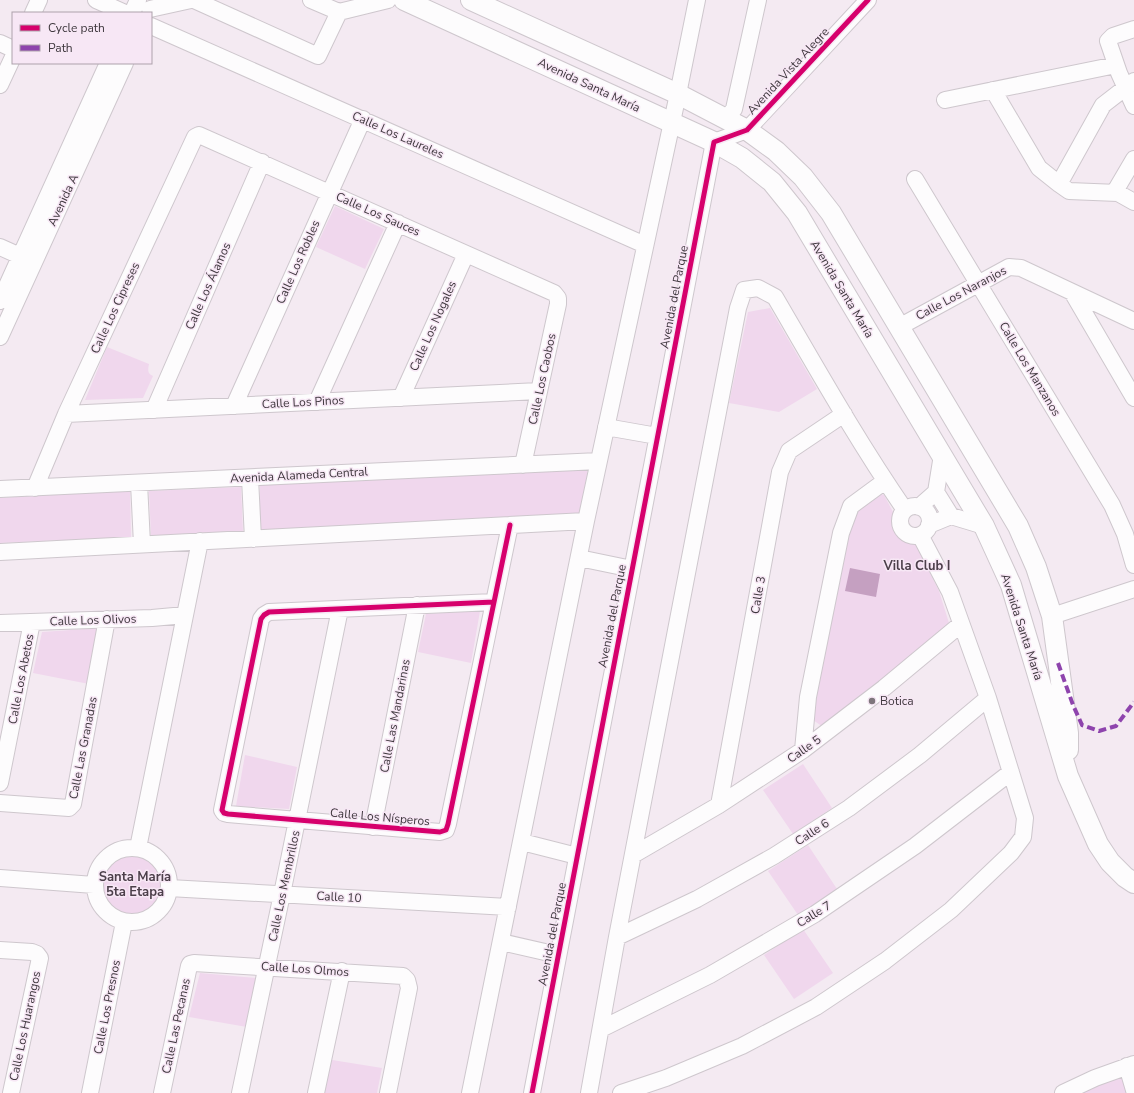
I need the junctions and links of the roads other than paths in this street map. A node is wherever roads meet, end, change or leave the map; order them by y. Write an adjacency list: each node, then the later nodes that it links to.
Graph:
1 (39, 0): 13 (street)
2 (96, 0): 14 (street)
3 (191, 0): 12 (street)
4 (194, 0): 16 (street)
5 (311, 0): 16 (street)
6 (388, 0): 16 (street)
7 (404, 0): 33 (main road, Avenida Santa María)
8 (471, 0): 28 (main road, Avenida Santa María)
9 (697, 0): 28 (street)
10 (758, 0): 32 (street)
11 (868, 0): 34 (street, Avenida Vista Alegre)
12 (147, 5): 15 (street)
13 (33, 12)
14 (123, 12)
15 (134, 12)
16 (339, 12)
17 (152, 26): 31 (street, Calle Los Laureles)
18 (1134, 29): 24 (street)
19 (0, 43): 20 (street)
20 (12, 49)
21 (12, 59): 26 (street)
22 (108, 64): 48 (street, Avenida A)
23 (125, 64): 55 (street, Avenida A)
24 (1116, 65): 25 (street); 27 (street)
25 (1130, 84): 30 (street); 40 (street)
26 (0, 85)
27 (993, 90): 29 (street); 40 (street)
28 (678, 94): 32 (main road, Avenida Santa María); 33 (street)
29 (945, 100)
30 (1134, 106)
31 (363, 119): 41 (street, Calle Los Robles); 45 (street, Calle Los Laureles)
32 (726, 119): 34 (main road, Avenida Santa María)
33 (672, 123): 36 (main road, Avenida Santa María); 45 (street)
34 (746, 130): 36 (street, Avenida Vista Alegre); 54 (main road, Avenida Santa María)
35 (201, 135): 38 (street, Calle Los Sauces); 63 (street, Calle Los Cipreses)
36 (714, 142): 56 (main road, Avenida Santa María); 66 (street, Avenida del Parque)
37 (1134, 159): 42 (street)
38 (262, 162): 41 (street, Calle Los Sauces); 62 (street, Calle Los Álamos)
39 (916, 179): 49 (street, Calle Los Manzanos)
40 (1059, 184): 42 (street)
41 (329, 192): 44 (street, Calle Los Sauces); 61 (street, Calle Los Robles)
42 (1114, 193): 43 (street)
43 (1134, 202)
44 (398, 223): 47 (street, Calle Los Sauces); 60 (street)
45 (645, 245): 65 (street)
46 (0, 247): 48 (street)
47 (466, 254): 51 (street, Calle Los Sauces); 58 (street, Calle Los Nogales)
48 (20, 256): 52 (street, Avenida A)
49 (978, 283): 50 (street, Calle Los Naranjos); 54 (street, Calle Los Naranjos); 87 (street, Calle Los Manzanos)
50 (1072, 292): 53 (street, Calle Los Naranjos); 59 (street)
51 (554, 293): 57 (street, Calle Los Caobos)
52 (0, 300)
53 (1134, 321)
54 (902, 333): 56 (main road); 89 (main road, Avenida Santa María)
55 (0, 337)
56 (881, 353): 67 (main road, Avenida Santa María)
57 (539, 391): 58 (street, Calle Los Pinos); 69 (street, Calle Los Caobos)
58 (401, 398): 60 (street, Calle Los Pinos)
59 (1134, 398)
60 (317, 402): 61 (street, Calle Los Pinos)
61 (234, 406): 62 (street, Calle Los Pinos)
62 (154, 410): 63 (street, Calle Los Pinos)
63 (66, 414): 73 (street, Calle Los Cipreses)
64 (844, 414): 71 (street); 107 (street, Calle 3); 112 (street)
65 (606, 427): 66 (street); 68 (street)
66 (657, 436): 88 (street, Avenida del Parque)
67 (942, 455): 75 (street); 80 (main road, Avenida Santa María)
68 (599, 461): 69 (street, Avenida Alameda Central); 78 (street)
69 (523, 465): 70 (street, Avenida Alameda Central)
70 (250, 478): 72 (street, Avenida Alameda Central); 82 (street)
71 (885, 481): 76 (street); 102 (street)
72 (139, 483): 73 (street, Avenida Alameda Central); 84 (street)
73 (35, 488): 74 (street, Avenida Alameda Central)
74 (0, 489)
75 (936, 492): 76 (street); 77 (street)
76 (912, 509): 81 (street); 81 (street)
77 (951, 516): 80 (street); 81 (street)
78 (586, 521): 79 (street); 86 (street)
79 (510, 525): 82 (street); 92 (street, Calle Los Nísperos)
80 (984, 526): 90 (main road, Avenida Santa María)
81 (925, 530): 100 (street)
82 (252, 538): 83 (street)
83 (200, 541): 84 (street); 95 (street)
84 (142, 544): 85 (street)
85 (0, 552)
86 (579, 558): 88 (street); 110 (street)
87 (1134, 565)
88 (632, 569): 113 (street, Avenida del Parque)
89 (1039, 577): 90 (main road); 96 (main road, Avenida Santa María)
90 (1011, 585): 104 (main road, Avenida Santa María)
91 (1134, 589): 96 (street)
92 (494, 602): 93 (street); 109 (street, Calle Los Nísperos)
93 (417, 605): 94 (street); 109 (street, Calle Las Mandarinas)
94 (340, 609): 108 (street, Calle Los Membrillos); 108 (street, Calle Los Nísperos)
95 (185, 615): 97 (street, Calle Los Olivos); 111 (street)
96 (1052, 616): 104 (main road, Avenida Santa María)
97 (107, 619): 98 (street, Calle Los Olivos); 106 (street, Calle Las Granadas)
98 (32, 622): 99 (street, Calle Los Olivos); 105 (street, Calle Los Abetos)
99 (0, 623)
100 (961, 624): 101 (street); 102 (street, Calle 5)
101 (988, 698): 103 (street); 121 (street, Calle 6)
102 (803, 750): 107 (street, Calle 5)
103 (1011, 772): 128 (street, Calle 7); 141 (street)
104 (1068, 776): 115 (main road, Avenida Santa María)
105 (0, 783)
106 (0, 803)
107 (719, 805): 112 (street, Calle 5)
108 (297, 821): 109 (street, Calle Los Nísperos); 118 (street, Calle Los Membrillos)
109 (373, 827)
110 (522, 842): 113 (street); 119 (street)
111 (138, 848): 116 (street); 117 (street)
112 (633, 855): 121 (street)
113 (576, 856): 124 (street, Avenida del Parque)
114 (0, 878): 116 (street)
115 (1134, 883)
116 (94, 885): 120 (street)
117 (170, 888): 118 (street, Calle 10); 120 (street)
118 (282, 894): 119 (street, Calle 10); 126 (street, Calle Los Membrillos)
119 (508, 907): 122 (street)
120 (124, 922): 133 (street, Calle Los Presnos)
121 (617, 937): 128 (street)
122 (501, 942): 124 (street); 138 (street)
123 (0, 950): 132 (street, Calle Los Huarangos)
124 (558, 955): 139 (street, Avenida del Parque)
125 (194, 963): 126 (street, Calle Los Olmos); 134 (street, Calle Las Pecanas)
126 (267, 967): 127 (street, Calle Los Olmos); 135 (street, Calle Los Membrillos)
127 (342, 971): 136 (street); 137 (street, Calle Los Olmos)
128 (601, 1029): 140 (street)
129 (1131, 1065): 130 (street); 131 (street)
130 (1134, 1090)
131 (1065, 1092)
132 (11, 1093)
133 (90, 1093)
134 (162, 1093)
135 (240, 1093)
136 (316, 1093)
137 (388, 1093)
138 (470, 1093)
139 (532, 1093)
140 (589, 1093)
141 (621, 1093)

